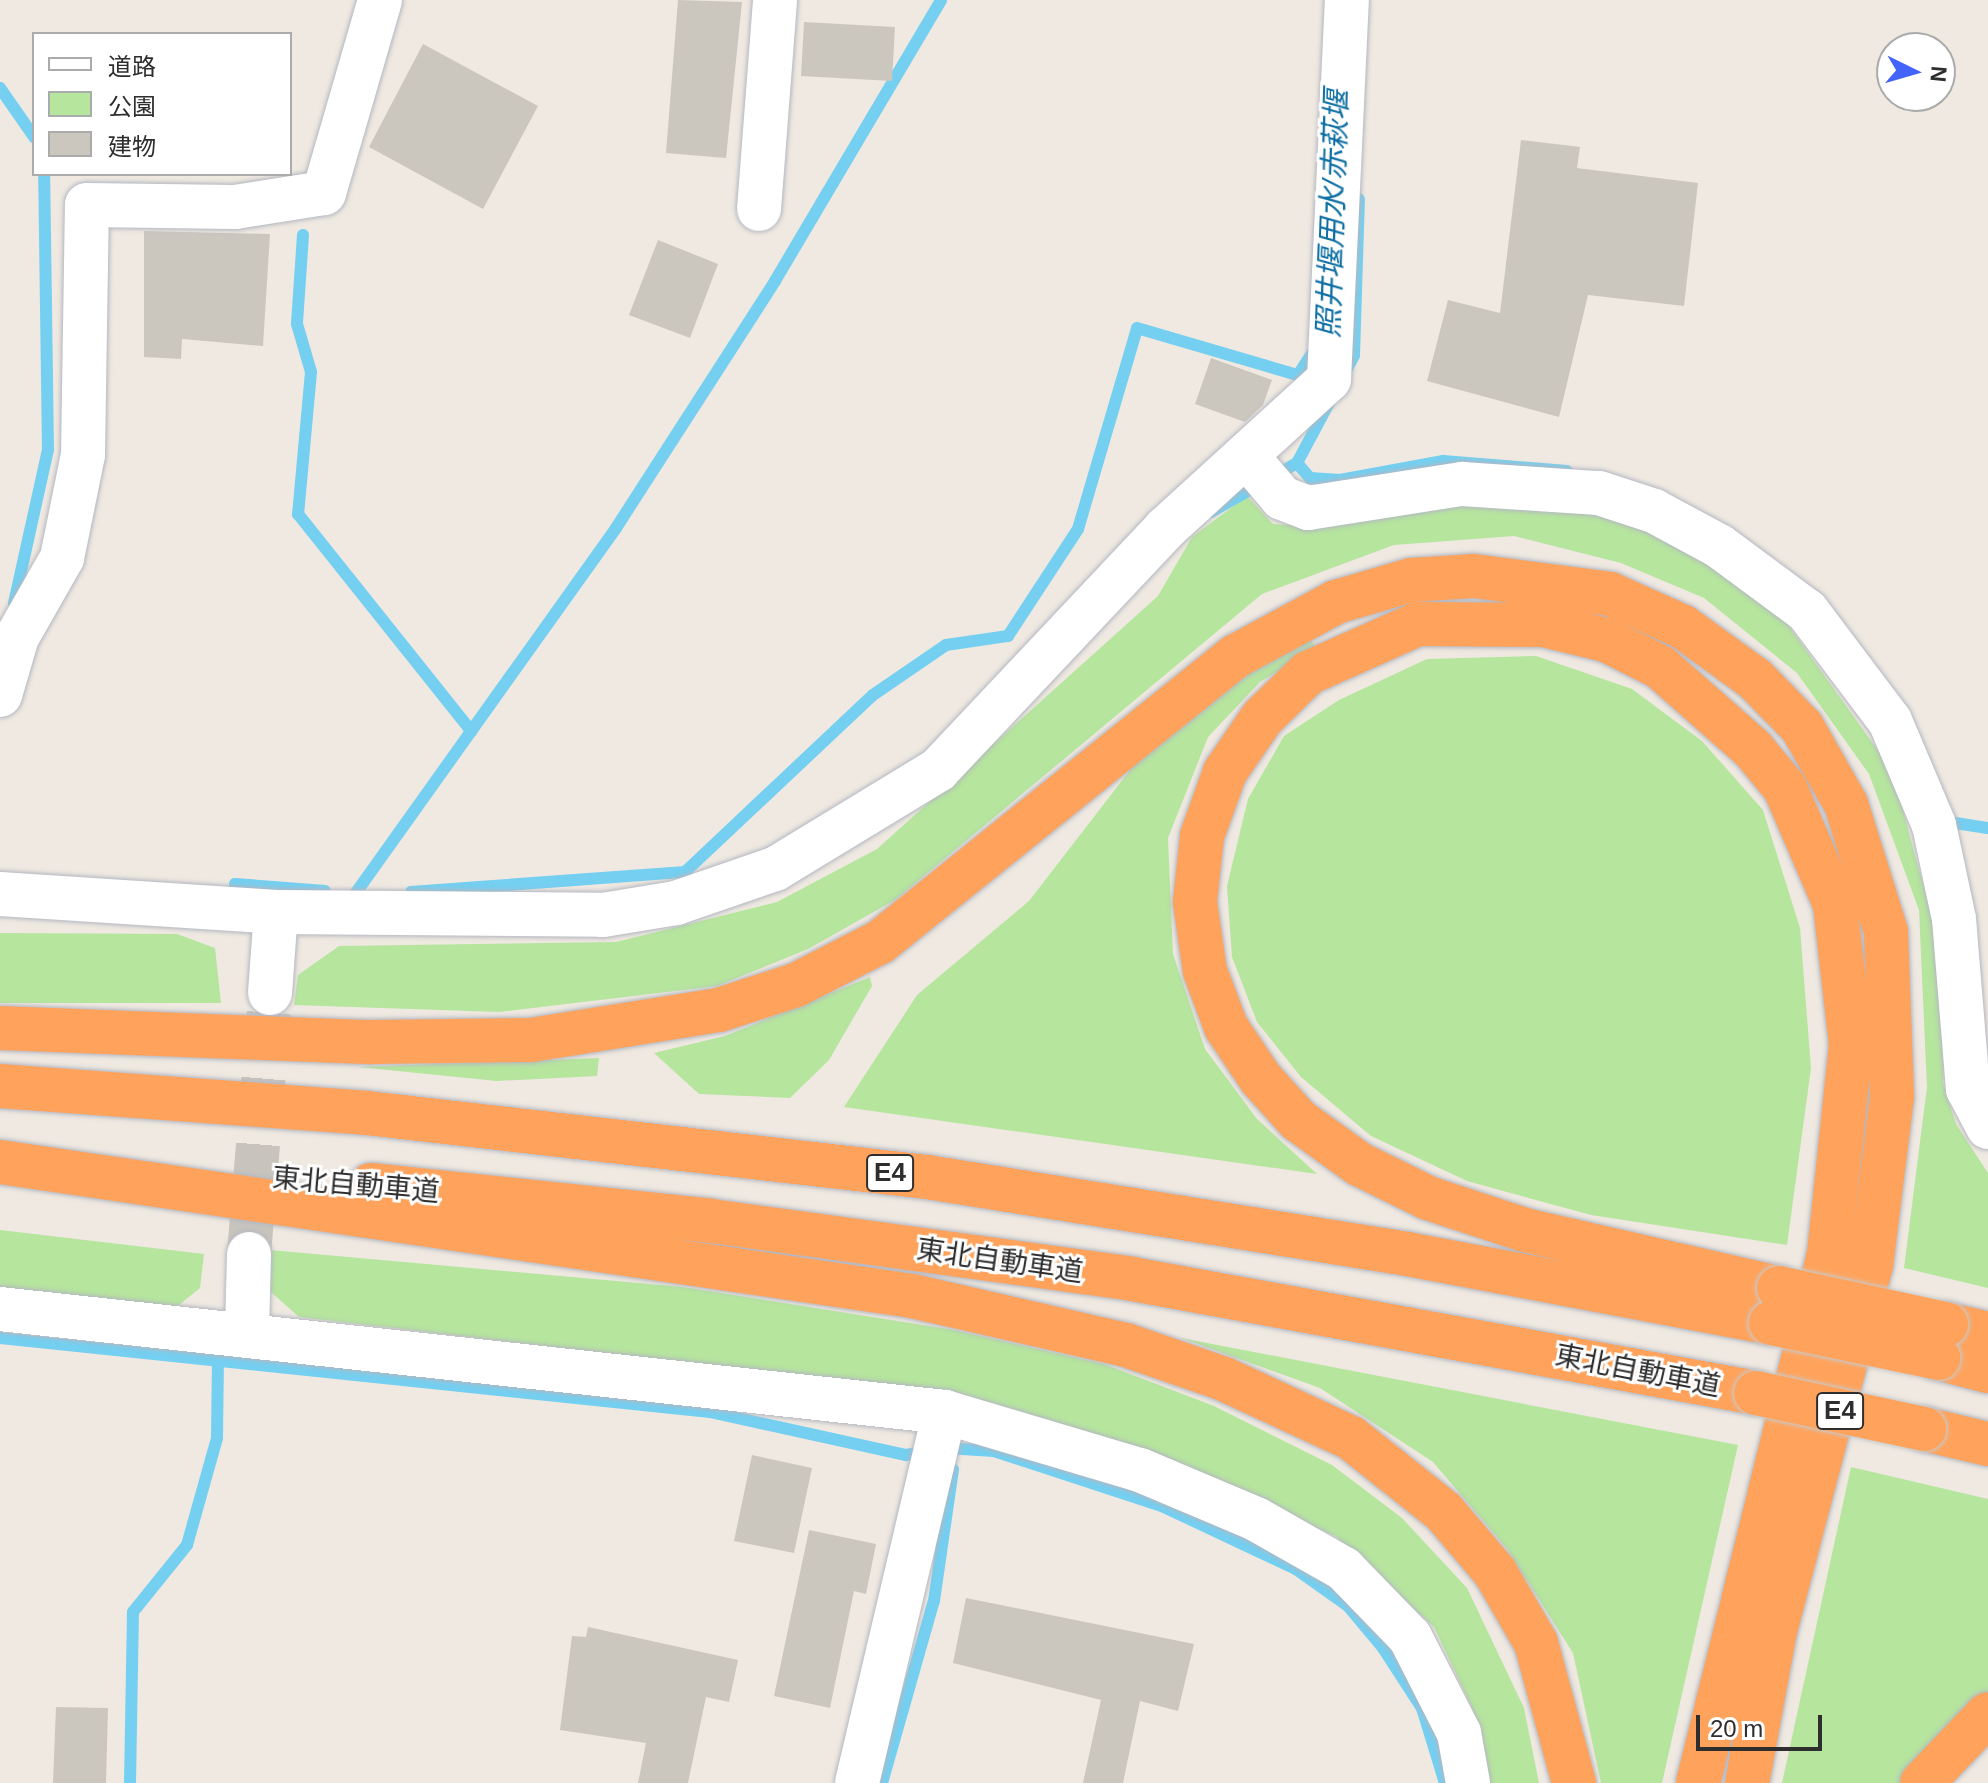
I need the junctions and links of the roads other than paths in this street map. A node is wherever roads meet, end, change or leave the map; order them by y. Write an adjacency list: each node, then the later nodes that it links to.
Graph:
1 (380, 0): 6 (street)
2 (775, 0): 4 (street)
3 (1347, 0): 5 (street)
4 (759, 209)
5 (1248, 458): 8 (street); 12 (street)
6 (0, 695)
7 (0, 894): 8 (street)
8 (276, 912): 9 (street)
9 (270, 993)
10 (0, 1028): 28 (highway)
11 (0, 1086): 15 (highway, E4)
12 (1988, 1127)
13 (0, 1161): 22 (highway, 東北自動車道 / E4, bridge); 26 (highway)
14 (249, 1254): 17 (street)
15 (1775, 1306): 19 (highway, E4, bridge); 27 (highway)
16 (0, 1309): 17 (street)
17 (247, 1331): 21 (street)
18 (1988, 1334): 19 (highway, E4)
19 (1942, 1341): 20 (highway, E4)
20 (1988, 1371)
21 (945, 1412): 24 (street); 25 (street)
22 (1988, 1444)
23 (1988, 1714): 29 (highway)
24 (857, 1783)
25 (1468, 1783)
26 (1574, 1783)
27 (1698, 1783)
28 (1747, 1783)
29 (1922, 1783)

